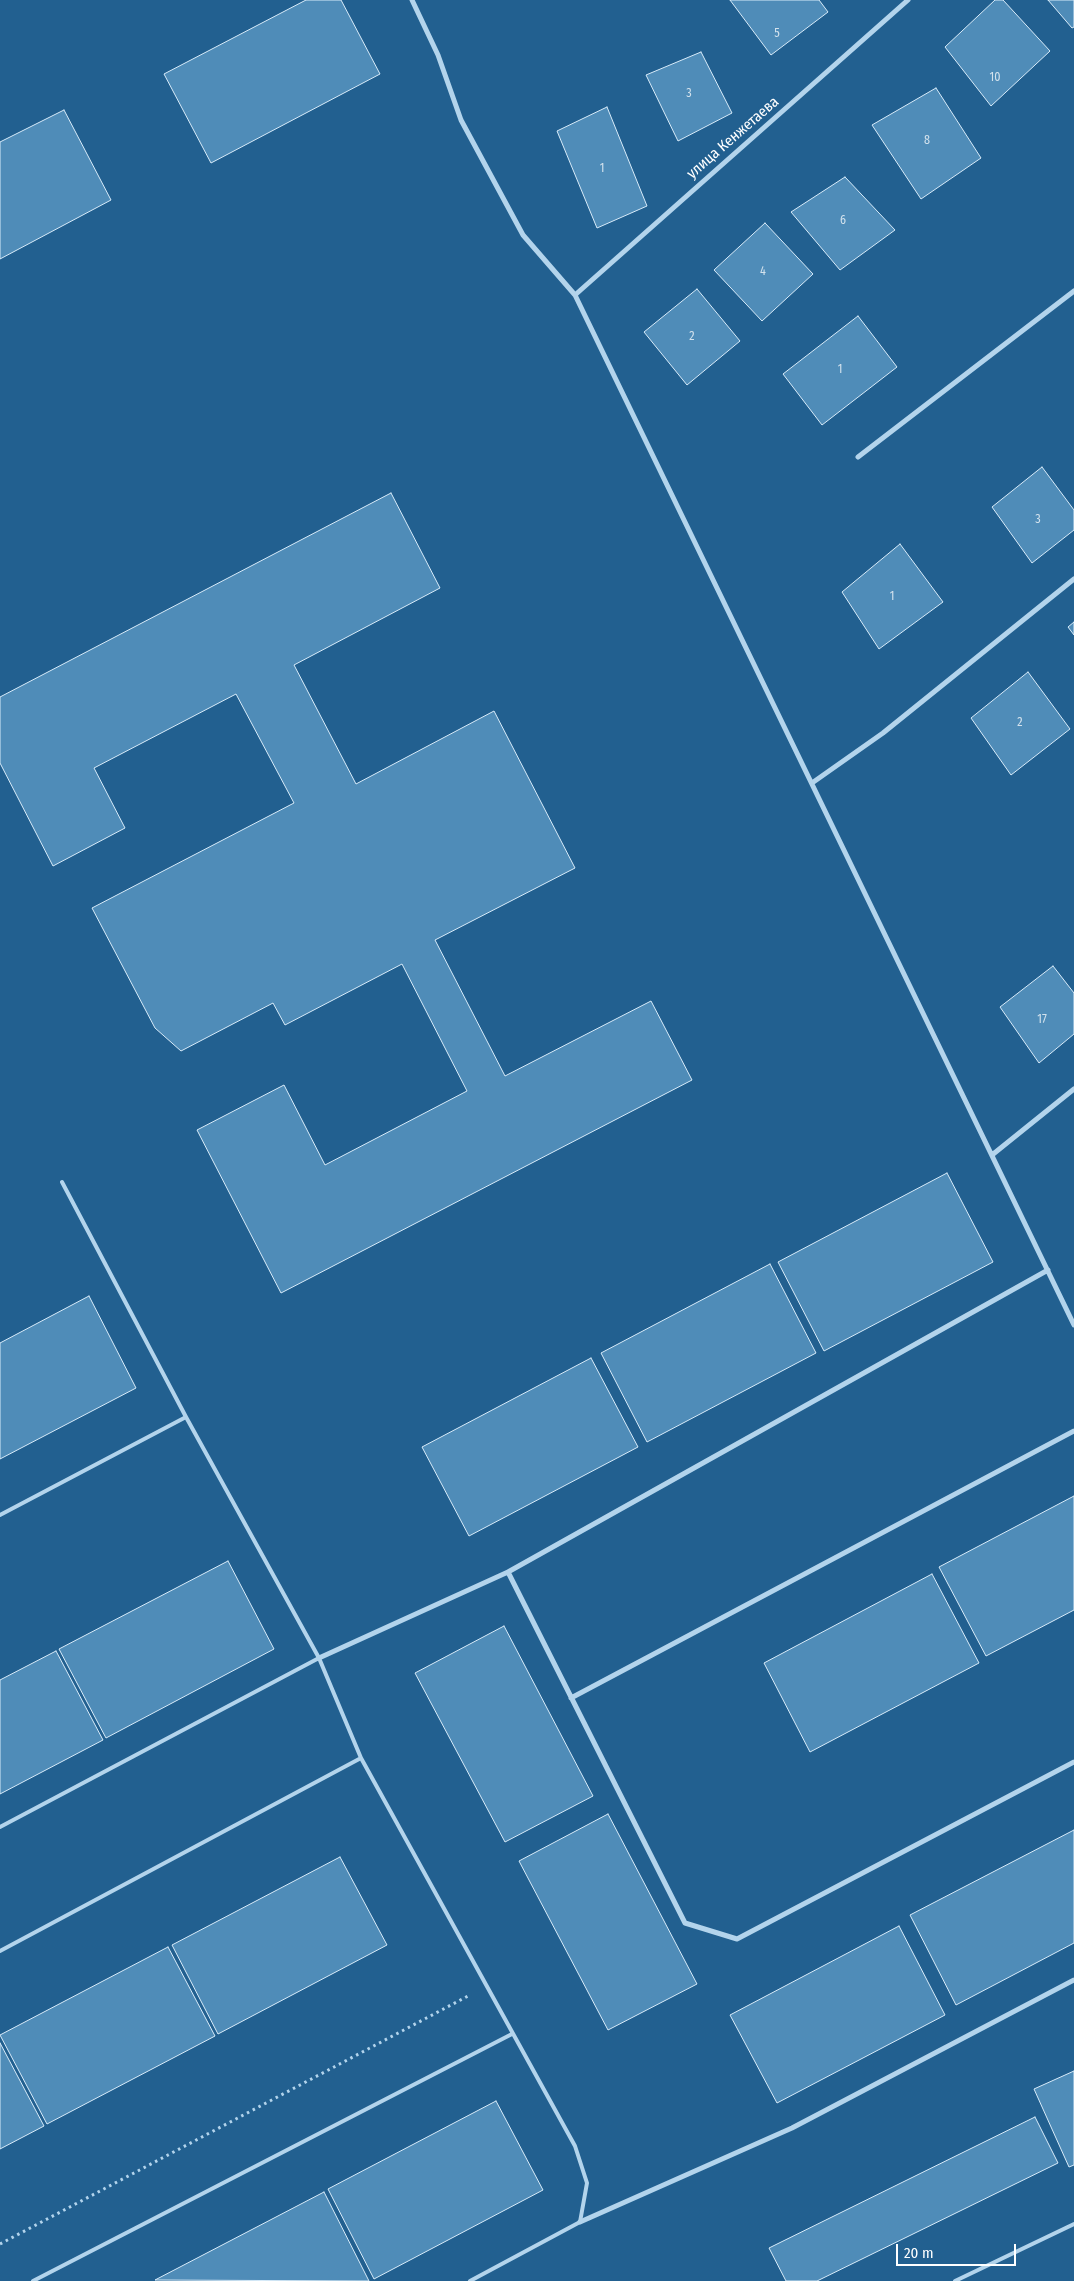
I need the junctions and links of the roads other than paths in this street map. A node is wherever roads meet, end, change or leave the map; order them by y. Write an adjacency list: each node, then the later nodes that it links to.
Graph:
1 (412, 0): 4 (street)
2 (908, 0): 4 (street, улица Кенжетаева)
3 (1074, 291): 5 (street)
4 (575, 294): 7 (street)
5 (858, 457)
6 (1074, 579): 7 (street)
7 (812, 783): 9 (street)
8 (1074, 1089): 9 (street)
9 (992, 1155): 11 (street)
10 (62, 1182): 13 (lane)
11 (1048, 1270): 12 (street); 16 (street)
12 (1074, 1325)
13 (186, 1417): 15 (lane); 17 (lane)
14 (1074, 1431): 18 (street)
15 (0, 1515)
16 (508, 1572): 17 (street); 18 (street)
17 (319, 1658): 19 (lane); 21 (lane)
18 (571, 1698): 20 (street)
19 (361, 1758): 22 (lane); 24 (lane)
20 (1074, 1762)
21 (0, 1827)
22 (0, 1951)
23 (1074, 1980): 25 (street)
24 (512, 2034): 25 (lane); 27 (lane)
25 (580, 2222): 28 (lane)
26 (1074, 2224): 29 (lane)
27 (33, 2281)
28 (470, 2281)
29 (955, 2281)

